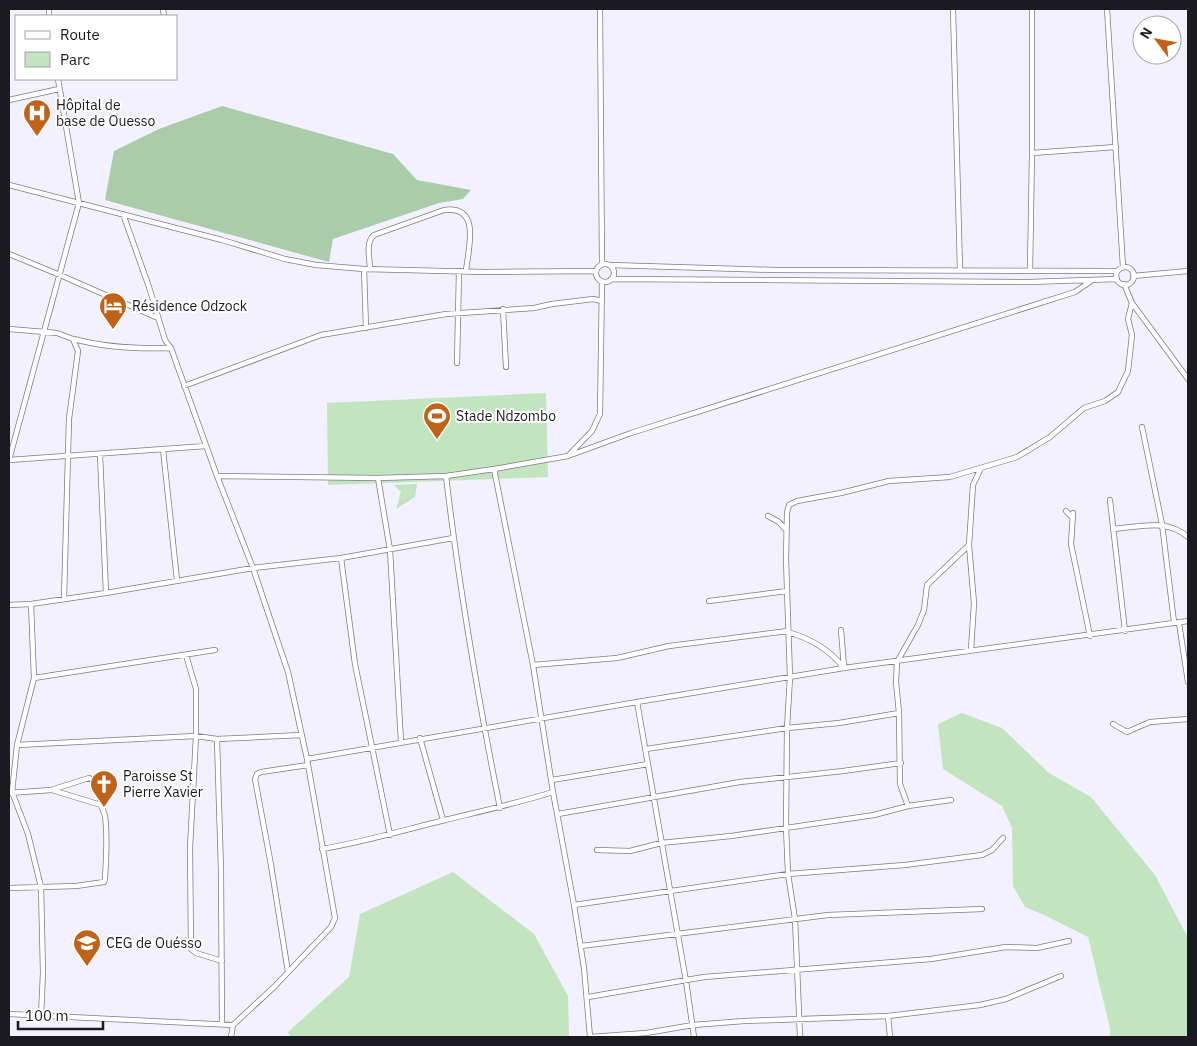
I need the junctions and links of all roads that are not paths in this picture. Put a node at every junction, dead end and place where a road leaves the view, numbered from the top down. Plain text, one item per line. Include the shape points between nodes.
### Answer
1 (600, 9) edge
2 (953, 9) edge
3 (1032, 9) edge
4 (1107, 9) edge
5 (58, 80) edge
6 (59, 88) junction
7 (9, 100) edge
8 (1116, 147) junction
9 (1032, 154) junction
10 (9, 185) edge
11 (79, 203) junction
12 (122, 214) junction
13 (9, 254) edge
14 (602, 264) junction
15 (610, 265) junction
16 (1124, 267) junction
17 (364, 270) junction
18 (370, 270) junction
19 (960, 270) junction
20 (459, 271) junction
21 (466, 271) junction
22 (596, 271) junction
23 (1030, 271) junction
24 (1117, 271) junction
25 (1188, 271) edge
26 (60, 275) junction
27 (1133, 276) junction
28 (611, 279) junction
29 (1117, 280) junction
30 (1091, 281) junction
31 (602, 282) junction
32 (1124, 284) junction
33 (602, 300) junction
34 (1132, 302) junction
35 (503, 310) junction
36 (459, 313) junction
37 (158, 318) junction
38 (366, 328) junction
39 (9, 329) edge
40 (45, 333) junction
41 (73, 339) junction
42 (171, 348) junction
43 (457, 363) dead end
44 (506, 368) dead end
45 (1188, 379) edge
46 (184, 386) junction
47 (1142, 427) dead end
48 (206, 446) junction
49 (163, 449) junction
50 (100, 454) junction
51 (69, 456) junction
52 (568, 456) junction
53 (9, 460) edge
54 (981, 468) junction
55 (494, 469) junction
56 (217, 476) junction
57 (446, 476) junction
58 (378, 478) junction
59 (1110, 500) dead end
60 (1066, 511) dead end
61 (768, 516) dead end
62 (1162, 524) junction
63 (1113, 529) junction
64 (786, 530) junction
65 (1188, 537) edge
66 (454, 538) junction
67 (968, 545) junction
68 (390, 550) junction
69 (341, 558) junction
70 (253, 568) junction
71 (177, 580) junction
72 (787, 591) junction
73 (106, 593) junction
74 (64, 599) junction
75 (709, 601) dead end
76 (31, 604) junction
77 (9, 605) edge
78 (1188, 621) edge
79 (1176, 623) junction
80 (841, 630) dead end
81 (1125, 631) junction
82 (788, 632) junction
83 (1090, 636) junction
84 (215, 650) dead end
85 (971, 650) junction
86 (186, 655) junction
87 (897, 662) junction
88 (533, 665) junction
89 (844, 668) junction
90 (790, 677) junction
91 (34, 678) junction
92 (1188, 682) edge
93 (637, 702) junction
94 (899, 713) junction
95 (541, 719) junction
96 (1188, 719) edge
97 (1113, 724) dead end
98 (484, 728) junction
99 (787, 728) junction
100 (301, 735) junction
101 (196, 736) junction
102 (217, 738) junction
103 (420, 738) junction
104 (401, 742) junction
105 (17, 745) junction
106 (371, 747) junction
107 (646, 749) junction
108 (307, 758) junction
109 (901, 763) junction
110 (648, 764) junction
111 (308, 765) junction
112 (786, 777) junction
113 (552, 780) junction
114 (51, 790) junction
115 (10, 792) edge
116 (553, 792) junction
117 (652, 797) junction
118 (951, 800) dead end
119 (101, 805) junction
120 (908, 806) junction
121 (500, 808) junction
122 (558, 814) junction
123 (443, 820) junction
124 (786, 827) junction
125 (390, 835) junction
126 (1003, 838) dead end
127 (661, 843) junction
128 (322, 849) junction
129 (597, 850) dead end
130 (788, 874) junction
131 (41, 886) junction
132 (9, 888) edge
133 (670, 891) junction
134 (574, 904) junction
135 (982, 909) dead end
136 (795, 919) junction
137 (678, 934) junction
138 (1069, 941) dead end
139 (581, 946) junction
140 (222, 961) junction
141 (797, 968) junction
142 (288, 972) junction
143 (1061, 976) dead end
144 (686, 981) junction
145 (588, 997) junction
146 (9, 1014) edge
147 (42, 1016) junction
148 (888, 1016) junction
149 (799, 1018) junction
150 (222, 1024) junction
151 (233, 1025) junction
152 (693, 1025) junction
153 (231, 1037) edge
154 (590, 1037) edge
155 (694, 1037) edge
156 (800, 1037) edge
157 (890, 1037) edge

1 - 14 street
2 - 19 street
3 - 9 street
4 - 8 street
5 - 6 street
6 - 7 street
6 - 11 street
8 - 9 street
8 - 16 street
9 - 23 street
10 - 11 street
11 - 12 street
11 - 26 street
12 - 17 street via 296,261
12 - 37 street
13 - 26 street
14 - 15 street
14 - 22 street
15 - 19 street via 774,270
15 - 28 street via 614,272
16 - 24 street
16 - 27 street via 1130,269
17 - 18 street
17 - 38 street
18 - 20 street
18 - 21 street via 369,243 374,235 444,210 458,209 470,224
19 - 23 street
20 - 21 street
20 - 36 street
21 - 22 street
22 - 31 street
23 - 24 street
24 - 29 street
25 - 27 street
26 - 37 street
26 - 40 street
27 - 32 street
28 - 30 street
28 - 31 street
29 - 30 street
29 - 32 street
30 - 52 street via 1075,292 630,433
31 - 33 street
32 - 34 street
33 - 35 street
33 - 52 street via 600,414 592,431
34 - 45 street
34 - 54 street via 1128,319 1132,335 1128,371 1118,392 1105,401 1084,408 1027,453
35 - 36 street
35 - 44 street
36 - 38 street
36 - 43 street
37 - 42 street
38 - 46 street via 312,338
39 - 40 street
40 - 41 street via 57,333
40 - 53 street
41 - 42 street via 131,349
41 - 51 street via 78,351 69,419
42 - 46 street
46 - 48 street
47 - 62 street
48 - 49 street
48 - 56 street
49 - 50 street
49 - 71 street
50 - 51 street
50 - 73 street
51 - 53 street
51 - 74 street
52 - 55 street
54 - 64 street via 947,478 889,481 792,502
54 - 67 street via 973,485
55 - 57 street
55 - 88 street
56 - 58 street
56 - 70 street
57 - 58 street
57 - 66 street
58 - 68 street
59 - 63 street
60 - 83 street via 1073,515 1071,544
61 - 64 street via 780,522
62 - 63 street
62 - 65 street via 1180,530
62 - 79 street
63 - 81 street
64 - 72 street
66 - 68 street
66 - 98 street
67 - 85 street via 974,603
67 - 87 street via 927,585 924,610
68 - 69 street
68 - 104 street
69 - 70 street
69 - 106 street via 355,664
70 - 71 street
70 - 100 street via 288,672
71 - 73 street
72 - 75 street
72 - 82 street
73 - 74 street
74 - 76 street
76 - 77 street
76 - 91 street
78 - 79 street
79 - 81 street
79 - 92 street
80 - 89 street
81 - 83 street
82 - 88 street via 669,646 617,658
82 - 89 street via 808,638
82 - 90 street
83 - 85 street
84 - 86 street
85 - 87 street
86 - 91 street
86 - 101 street via 196,689
87 - 89 street
87 - 94 street
88 - 95 street
89 - 90 street
90 - 93 street
90 - 99 street
91 - 105 street
93 - 95 street
93 - 107 street
94 - 99 street
94 - 109 street
95 - 98 street
95 - 113 street
96 - 97 street via 1150,722 1127,732
98 - 103 street
98 - 121 street
99 - 107 street
99 - 112 street
100 - 102 street
100 - 108 street
101 - 102 street
101 - 105 street
101 - 140 street via 190,848 191,948 196,953
102 - 140 street
103 - 104 street
103 - 123 street
104 - 106 street
105 - 115 street
106 - 108 street
106 - 125 street
107 - 110 street
108 - 111 street
109 - 112 street
109 - 120 street via 900,784
110 - 113 street
110 - 117 street
111 - 128 street
111 - 142 street via 261,772 255,780
112 - 117 street
112 - 124 street
113 - 116 street
114 - 115 street
114 - 119 street
114 - 119 street via 89,778 97,783
115 - 131 street via 28,834
116 - 121 street
116 - 122 street
117 - 122 street
117 - 127 street
118 - 120 street
119 - 131 street via 106,835 104,882
120 - 124 street via 874,815
121 - 123 street
122 - 134 street
123 - 125 street
124 - 127 street
124 - 130 street
125 - 128 street
126 - 130 street via 982,855
127 - 129 street via 630,851
127 - 133 street
128 - 142 street via 334,923
130 - 133 street
130 - 136 street
131 - 132 street
131 - 147 street
133 - 134 street
133 - 137 street
134 - 139 street
135 - 136 street
136 - 137 street
136 - 141 street
137 - 139 street
137 - 144 street
138 - 141 street via 1037,948 1006,947 931,959
139 - 145 street
140 - 150 street
141 - 144 street
141 - 149 street
142 - 151 street
143 - 148 street via 1006,999
144 - 145 street
144 - 152 street
145 - 154 street
146 - 147 street
147 - 150 street
148 - 149 street
148 - 157 street
149 - 152 street
149 - 156 street
150 - 151 street
151 - 153 street
152 - 154 street via 646,1033
152 - 155 street

